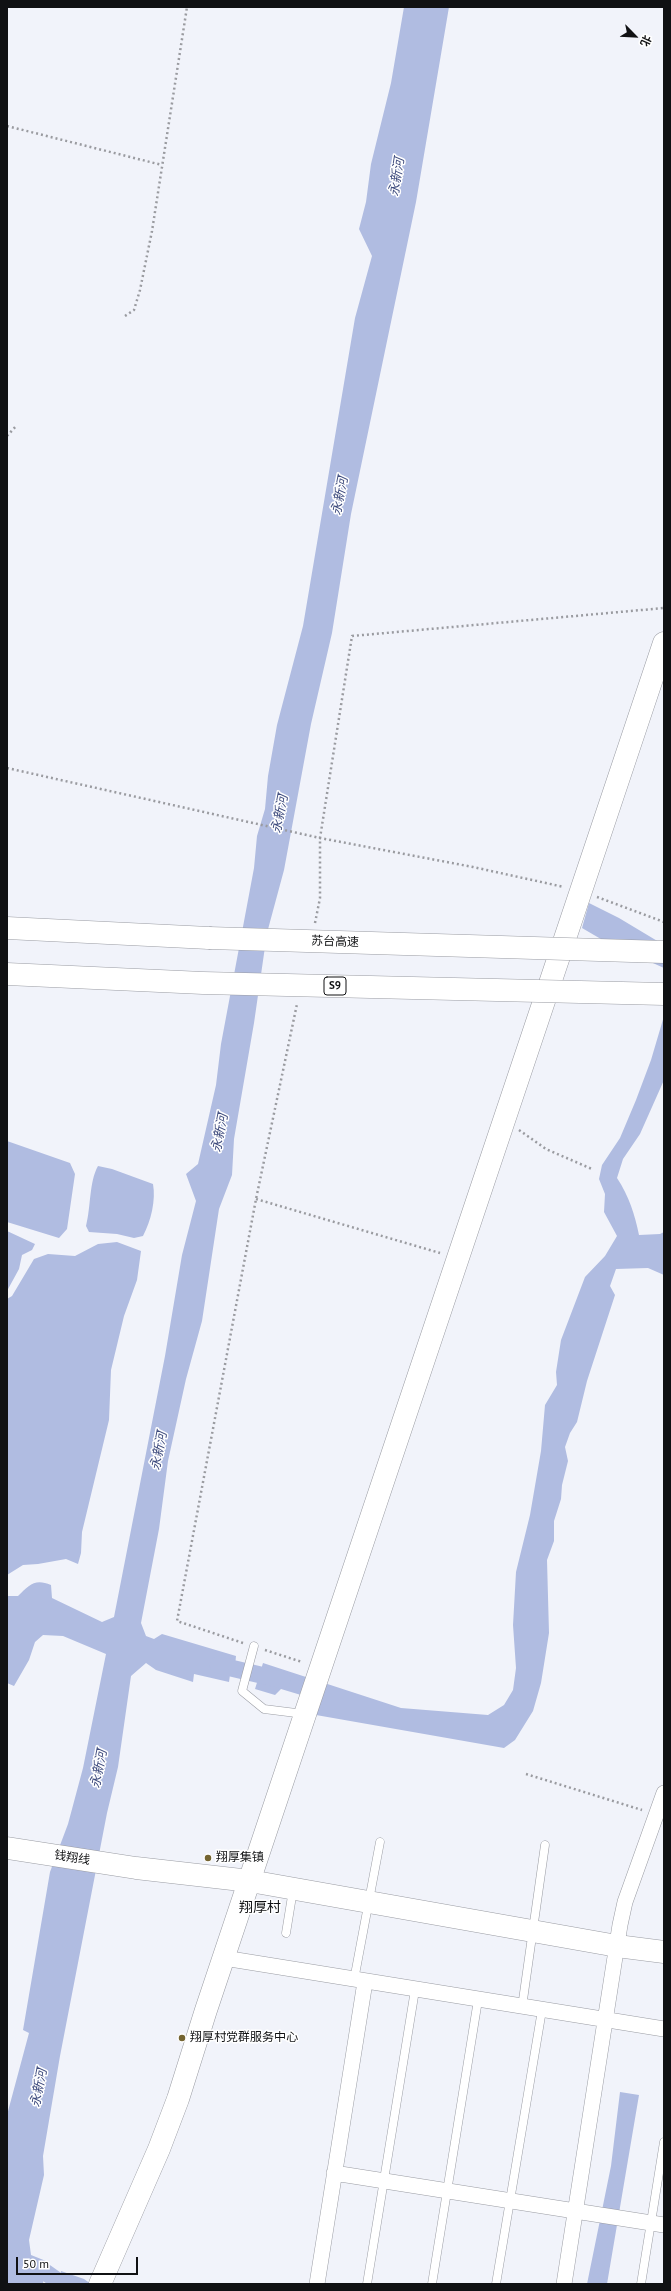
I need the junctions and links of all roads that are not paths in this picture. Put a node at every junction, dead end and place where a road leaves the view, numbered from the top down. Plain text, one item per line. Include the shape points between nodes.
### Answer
1 (664, 644) edge
2 (7, 928) edge
3 (664, 952) edge
4 (7, 974) edge
5 (664, 994) edge
6 (254, 1646) road end
7 (307, 1714) junction
8 (664, 1793) edge
9 (380, 1842) dead end
10 (545, 1845) dead end
11 (7, 1848) edge
12 (250, 1881) junction
13 (293, 1889) junction
14 (369, 1902) junction
15 (533, 1931) junction
16 (286, 1933) dead end
17 (617, 1946) junction
18 (664, 1952) edge
19 (224, 1958) junction
20 (360, 1981) junction
21 (415, 1990) junction
22 (478, 2000) junction
23 (522, 2007) junction
24 (542, 2010) junction
25 (606, 2020) junction
26 (664, 2029) edge
27 (664, 2142) edge
28 (334, 2173) junction
29 (384, 2181) junction
30 (446, 2191) junction
31 (510, 2201) junction
32 (576, 2211) junction
33 (657, 2224) edge
34 (100, 2284) edge
35 (317, 2284) edge
36 (368, 2284) edge
37 (432, 2284) edge
38 (496, 2284) edge
39 (564, 2284) edge
40 (641, 2284) edge

1 - 7 main road
2 - 3 main road, 苏台高速, bridge via 217,938
4 - 5 main road, S9, bridge via 204,983
6 - 7 lane via 242,1691 264,1709
7 - 12 main road
8 - 17 street via 625,1902
9 - 14 lane
10 - 15 lane
11 - 12 main road, 钱翔线 via 136,1868
12 - 13 main road, 钱翔线
12 - 19 main road
13 - 14 main road, 钱翔线
13 - 16 lane
14 - 15 main road, 钱翔线
14 - 20 lane
15 - 17 main road, 钱翔线
15 - 23 lane
17 - 18 main road, 钱翔线
17 - 25 street
19 - 20 street
19 - 34 main road via 165,2135
20 - 21 street
20 - 28 street
21 - 22 street
21 - 29 lane
22 - 23 street
22 - 30 lane
23 - 24 street
24 - 25 street
24 - 31 lane
25 - 26 street
25 - 32 street
27 - 33 lane
28 - 29 street
28 - 35 street
29 - 30 street
29 - 36 lane
30 - 31 street
30 - 37 lane
31 - 32 street
31 - 38 lane
32 - 33 street
32 - 39 street
33 - 40 lane

